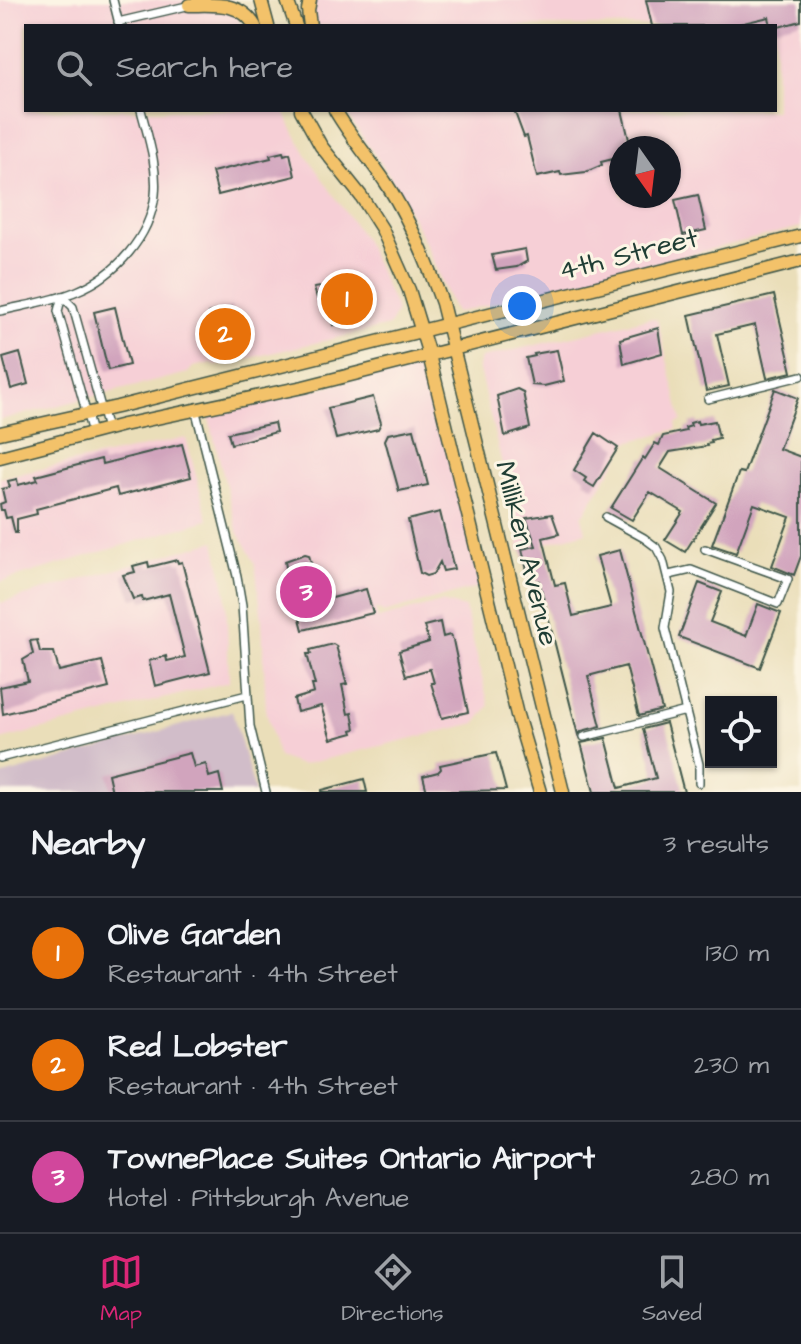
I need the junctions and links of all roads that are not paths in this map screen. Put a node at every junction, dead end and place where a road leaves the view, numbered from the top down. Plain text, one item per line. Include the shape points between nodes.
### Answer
1 (209, 0) edge
2 (261, 0) edge
3 (287, 0) edge
4 (310, 0) edge
5 (115, 1) edge
6 (189, 5) junction
7 (119, 24) edge
8 (254, 24) edge
9 (267, 24) edge
10 (295, 24) edge
11 (310, 24) edge
12 (141, 112) edge
13 (302, 112) edge
14 (336, 112) edge
15 (801, 236) edge
16 (801, 261) edge
17 (62, 296) junction
18 (0, 311) edge
19 (447, 326) junction
20 (423, 331) junction
21 (453, 349) junction
22 (429, 355) junction
23 (801, 376) edge
24 (708, 399) dead end
25 (101, 411) junction
26 (196, 412) junction
27 (86, 414) junction
28 (107, 429) junction
29 (0, 433) edge
30 (92, 433) junction
31 (0, 457) edge
32 (606, 517) dead end
33 (705, 549) dead end
34 (669, 575) junction
35 (247, 695) junction
36 (686, 711) junction
37 (584, 737) dead end
38 (0, 758) edge
39 (699, 783) dead end
40 (266, 792) edge
41 (540, 792) edge
42 (563, 792) edge

1 - 6 street
2 - 9 main road
3 - 10 main road
4 - 11 main road
5 - 7 street
6 - 7 street
6 - 8 main road via 230,5
12 - 17 street via 155,178 143,230 114,268
13 - 20 main road, Milliken Avenue via 382,229
14 - 19 main road, Milliken Avenue via 407,220
15 - 19 main road, 4th Street
16 - 21 main road, 4th Street
17 - 18 street
17 - 25 street via 73,307
17 - 27 street via 58,311
19 - 20 main road, 4th Street
19 - 21 main road, Milliken Avenue
20 - 22 main road, Milliken Avenue
20 - 25 main road, 4th Street
21 - 22 main road, 4th Street
21 - 42 main road, Milliken Avenue
22 - 26 main road, 4th Street
22 - 41 main road, Milliken Avenue
23 - 24 street
25 - 27 main road, 4th Street
25 - 28 street
26 - 28 main road, 4th Street
26 - 35 street via 237,576
27 - 29 main road, 4th Street
27 - 30 street
28 - 30 main road, 4th Street
30 - 31 main road, 4th Street
32 - 34 street via 656,547
33 - 34 street via 788,579 778,604 691,570
34 - 36 street via 665,628
35 - 38 street
35 - 40 street
36 - 37 street
36 - 39 street

